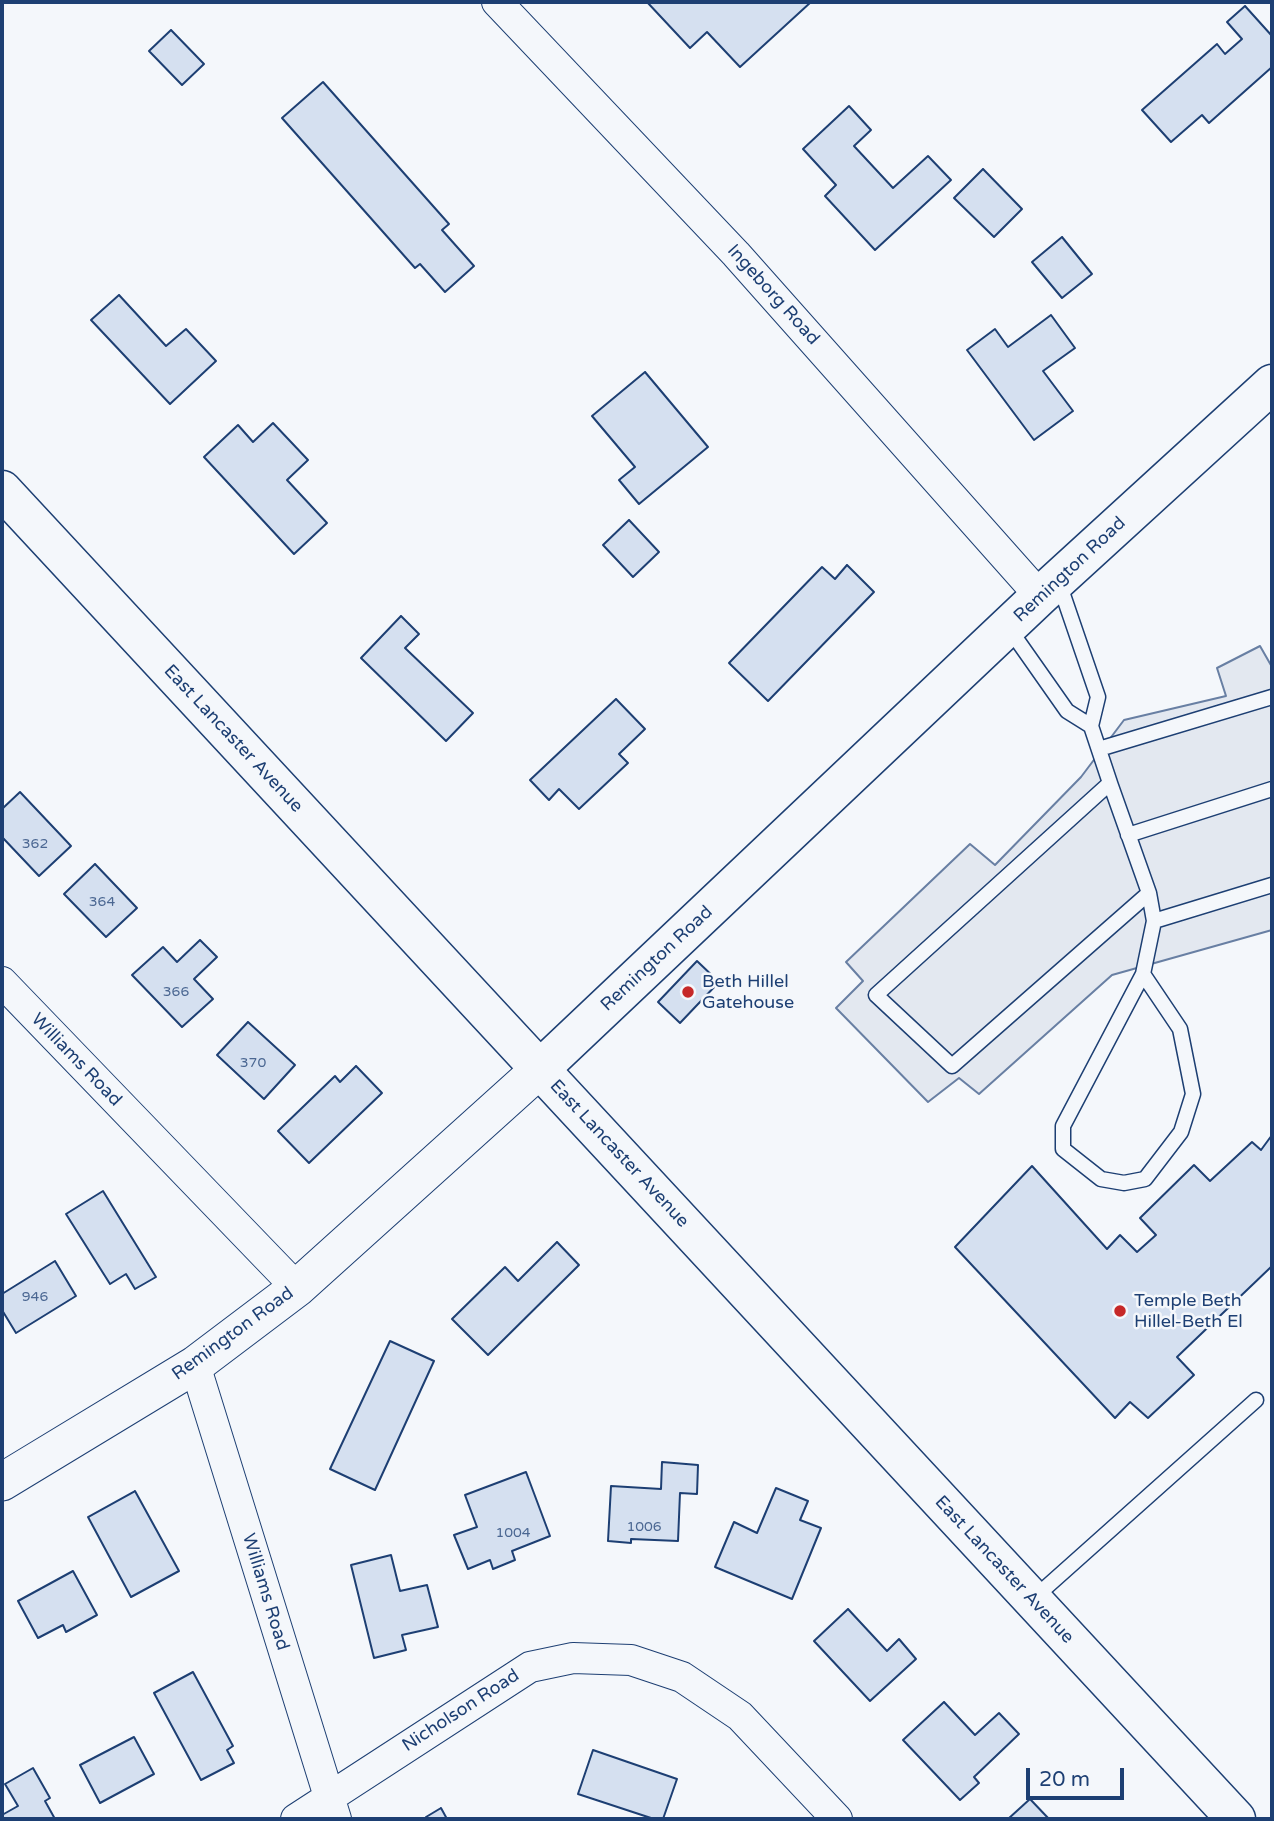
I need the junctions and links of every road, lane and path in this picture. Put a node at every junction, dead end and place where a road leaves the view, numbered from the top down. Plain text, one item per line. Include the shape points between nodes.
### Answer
1 (497, 2) edge
2 (1272, 384) edge
3 (2, 490) edge
4 (1049, 588) junction
5 (1008, 627) junction
6 (1272, 697) edge
7 (1091, 726) junction
8 (1099, 749) junction
9 (1110, 783) junction
10 (1272, 789) edge
11 (1128, 835) junction
12 (1272, 886) edge
13 (1149, 893) junction
14 (1154, 921) junction
15 (1143, 974) junction
16 (2, 982) edge
17 (540, 1069) junction
18 (297, 1288) junction
19 (195, 1365) junction
20 (1256, 1400) dead end
21 (2, 1482) edge
22 (1032, 1600) junction
23 (332, 1809) edge
24 (296, 1819) edge
25 (837, 1819) edge
26 (1236, 1819) edge

1 - 4 street, Ingeborg Road
2 - 4 main road, Remington Road
3 - 17 main road, East Lancaster Avenue
4 - 5 main road, Remington Road
4 - 7 lane via 1098,697
5 - 7 lane via 1067,711
5 - 17 main road, Remington Road
6 - 8 lane
7 - 8 lane
8 - 9 lane
9 - 11 lane
9 - 13 lane via 876,995 952,1066
10 - 11 lane
11 - 13 lane
12 - 14 lane
13 - 14 lane
14 - 15 lane
15 - 15 lane via 1063,1126 1063,1149 1101,1179 1124,1183 1144,1179 1152,1170 1181,1132 1193,1094 1180,1029
16 - 18 street, Williams Road
17 - 18 street, Remington Road
17 - 22 main road, East Lancaster Avenue
18 - 19 street, Remington Road
19 - 21 street, Remington Road
19 - 23 street, Williams Road
20 - 22 lane
22 - 26 main road, East Lancaster Avenue
23 - 24 street, Nicholson Road
23 - 25 street, Nicholson Road via 530,1667 573,1658 631,1660 682,1677 740,1716

